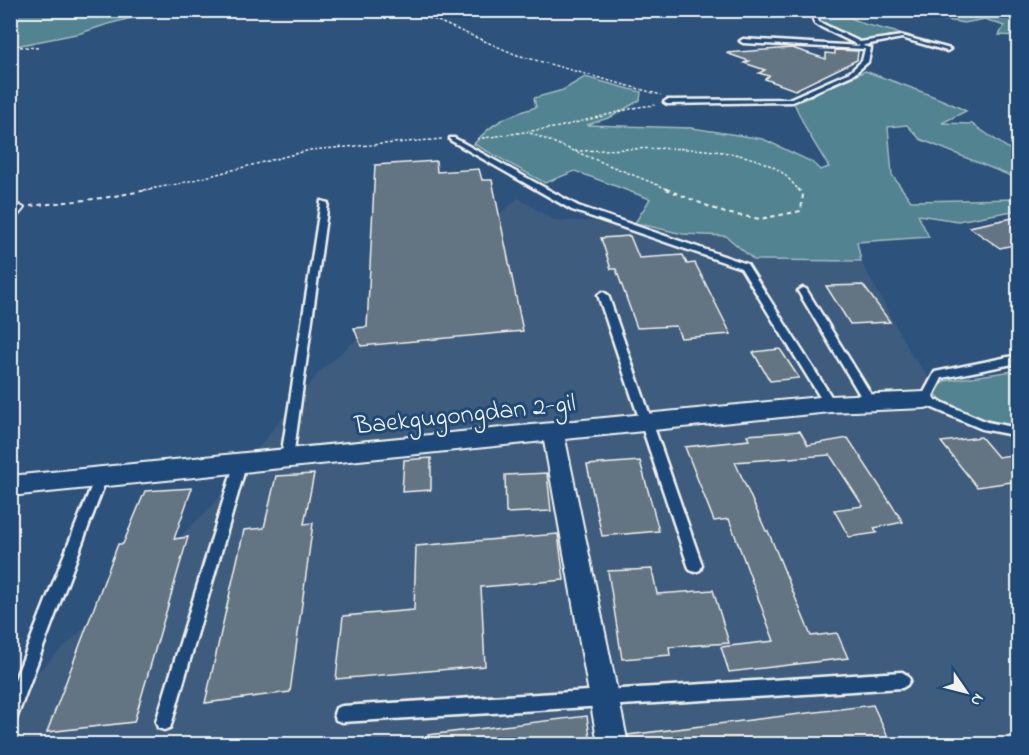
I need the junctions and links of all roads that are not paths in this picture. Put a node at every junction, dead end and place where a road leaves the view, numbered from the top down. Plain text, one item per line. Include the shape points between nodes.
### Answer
1 (812, 10) edge
2 (743, 41) dead end
3 (859, 44) junction
4 (867, 48) junction
5 (947, 49) dead end
6 (667, 102) road end
7 (452, 139) road end
8 (324, 203) dead end
9 (803, 291) dead end
10 (603, 295) dead end
11 (1018, 359) edge
12 (926, 400) junction
13 (870, 402) junction
14 (830, 404) junction
15 (648, 422) junction
16 (553, 431) junction
17 (1018, 432) edge
18 (287, 458) junction
19 (241, 462) junction
20 (101, 477) junction
21 (10, 486) edge
22 (695, 565) dead end
23 (902, 680) dead end
24 (604, 700) junction
25 (10, 714) edge
26 (342, 714) dead end
27 (164, 722) dead end
28 (612, 744) edge

1 - 3 lane via 817,22
2 - 4 lane
3 - 4 lane
3 - 5 lane via 902,37
4 - 6 lane via 865,62 852,73 790,101
7 - 14 lane via 575,208 744,266
8 - 18 lane
9 - 13 lane
10 - 15 lane
11 - 12 lane via 939,375
12 - 13 street, Baekgugongdan 2-gil
12 - 17 lane via 986,426
13 - 14 street, Baekgugongdan 2-gil
14 - 15 street, Baekgugongdan 2-gil
15 - 16 street, Baekgugongdan 2-gil
15 - 22 lane
16 - 18 street, Baekgugongdan 2-gil
16 - 24 street
18 - 19 street, Baekgugongdan 2-gil
19 - 20 street, Baekgugongdan 2-gil
19 - 27 lane
20 - 21 street, Baekgugongdan 2-gil
20 - 25 lane
23 - 24 lane
24 - 26 lane
24 - 28 street

